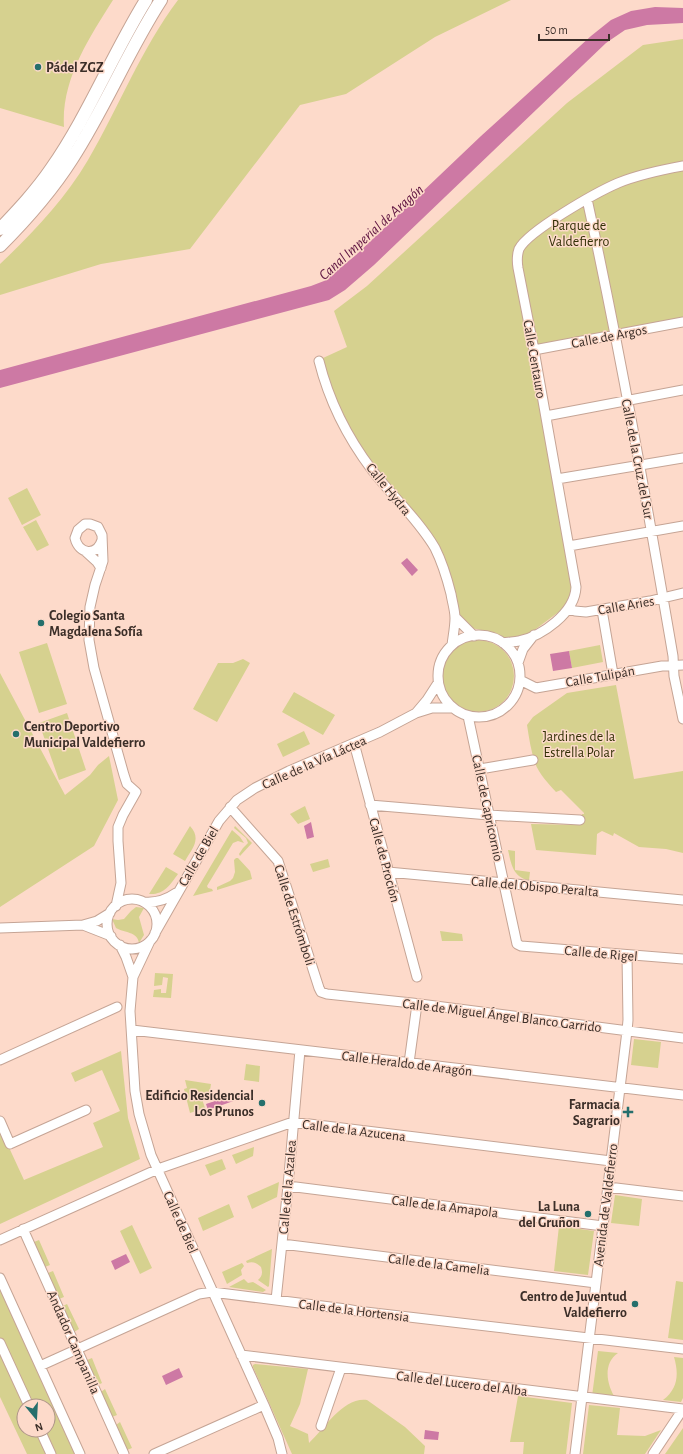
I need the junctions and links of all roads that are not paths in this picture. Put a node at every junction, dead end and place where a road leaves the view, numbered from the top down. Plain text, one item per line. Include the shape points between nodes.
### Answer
1 (146, 0) edge
2 (161, 0) edge
3 (683, 166) edge
4 (587, 199) junction
5 (0, 229) edge
6 (0, 246) edge
7 (683, 322) edge
8 (614, 334) junction
9 (534, 350) junction
10 (319, 361) dead end
11 (683, 390) edge
12 (627, 401) junction
13 (546, 416) junction
14 (683, 458) edge
15 (639, 465) junction
16 (557, 479) junction
17 (683, 526) edge
18 (652, 532) junction
19 (102, 540) junction
20 (569, 546) junction
21 (85, 551) junction
22 (101, 568) junction
23 (683, 593) edge
24 (663, 598) junction
25 (568, 609) junction
26 (602, 610) junction
27 (455, 617) junction
28 (534, 635) junction
29 (474, 636) junction
30 (503, 643) junction
31 (452, 645) junction
32 (518, 663) junction
33 (678, 665) edge
34 (613, 674) junction
35 (520, 680) junction
36 (438, 683) junction
37 (452, 708) junction
38 (416, 713) junction
39 (468, 716) junction
40 (683, 719) edge
41 (354, 743) junction
42 (533, 760) dead end
43 (480, 769) junction
44 (370, 805) junction
45 (230, 807) junction
46 (489, 816) junction
47 (580, 820) dead end
48 (219, 821) joint
49 (388, 872) junction
50 (120, 883) junction
51 (504, 884) junction
52 (178, 891) junction
53 (134, 899) junction
54 (683, 900) edge
55 (144, 902) junction
56 (113, 909) junction
57 (84, 925) junction
58 (0, 928) edge
59 (155, 933) junction
60 (111, 936) junction
61 (150, 941) junction
62 (120, 945) junction
63 (519, 945) joint
64 (627, 955) junction
65 (683, 959) edge
66 (417, 976) dead end
67 (133, 977) junction
68 (321, 992) joint
69 (417, 1004) junction
70 (117, 1007) dead end
71 (132, 1030) junction
72 (627, 1031) junction
73 (683, 1038) edge
74 (300, 1050) junction
75 (0, 1060) edge
76 (409, 1063) junction
77 (620, 1088) junction
78 (683, 1095) edge
79 (86, 1110) dead end
80 (0, 1121) edge
81 (293, 1122) junction
82 (611, 1161) junction
83 (158, 1169) junction
84 (288, 1186) junction
85 (608, 1187) junction
86 (683, 1196) edge
87 (603, 1226) junction
88 (23, 1230) junction
89 (0, 1240) edge
90 (282, 1244) junction
91 (0, 1278) edge
92 (596, 1283) junction
93 (212, 1292) junction
94 (276, 1300) junction
95 (589, 1338) junction
96 (0, 1343) edge
97 (77, 1349) junction
98 (683, 1349) edge
99 (241, 1355) junction
100 (40, 1366) junction
101 (341, 1368) junction
102 (582, 1397) junction
103 (25, 1398) edge
104 (264, 1405) junction
105 (683, 1409) edge
106 (321, 1426) dead end
107 (44, 1438) edge
108 (51, 1454) edge
109 (80, 1454) edge
110 (124, 1454) edge
111 (154, 1454) edge
112 (282, 1454) edge
113 (575, 1454) edge
114 (653, 1454) edge

1 - 5 main road via 80,123 56,162 37,188
2 - 6 main road via 143,28 70,163 46,196
3 - 4 street, Calle Centauro via 628,180
4 - 8 street, Calle de la Cruz del Sur
4 - 9 street, Calle Centauro via 550,221 519,249 518,268
7 - 8 street, Calle de Argos
8 - 9 street, Calle de Argos
8 - 12 street, Calle de la Cruz del Sur
9 - 13 street, Calle Centauro
10 - 27 street, Calle Hydra via 330,398 341,423 372,470 435,549 442,564
11 - 12 street
12 - 13 street
12 - 15 street, Calle de la Cruz del Sur
13 - 16 street, Calle Centauro
14 - 15 street
15 - 16 street
15 - 18 street, Calle de la Cruz del Sur
16 - 20 street, Calle Centauro
17 - 18 street
18 - 20 street
18 - 24 street, Calle de la Cruz del Sur
19 - 21 street via 98,548
19 - 21 street via 98,527 90,524 81,526 75,538 79,547
19 - 22 street
20 - 25 street, Calle Centauro via 576,593
21 - 22 street
22 - 50 street via 90,606 91,654 124,776 136,792 118,827
23 - 24 street, Calle Aries
24 - 26 street, Calle Aries
24 - 33 street, Calle de la Cruz del Sur
25 - 26 street, Calle Aries via 586,612
25 - 28 street, Calle Centauro via 548,627
26 - 34 street
27 - 29 street
27 - 31 street, Calle Hydra
28 - 30 street, Calle Centauro via 519,641
28 - 32 street, Calle Centauro via 523,650
29 - 30 street via 489,636
29 - 31 street via 466,637
30 - 32 street
31 - 36 street via 440,662
32 - 35 street
33 - 34 street, Calle Tulipán
33 - 40 street, Calle de la Cruz del Sur via 674,676
34 - 35 street, Calle Tulipán via 536,688
35 - 39 street via 511,702 499,712 484,717
36 - 37 street via 443,697
36 - 38 street, Calle de la Vía Láctea
37 - 38 street, Calle de la Vía Láctea via 432,708
37 - 39 street
38 - 41 street, Calle de la Vía Láctea
39 - 43 street, Calle de Capricornio
41 - 44 street, Calle de Proción
41 - 45 street, Calle de la Vía Láctea via 255,788
42 - 43 street
43 - 46 street, Calle de Capricornio
44 - 46 street
44 - 49 street, Calle de Proción
45 - 48 street, Calle de la Vía Láctea
45 - 68 street, Calle de Estrómboli via 278,861
46 - 47 street
46 - 51 street, Calle de Capricornio
48 - 52 street, Calle de Biel
49 - 51 street, Calle del Obispo Peralta
49 - 66 street, Calle de Proción
50 - 53 street
50 - 56 street
51 - 54 street, Calle del Obispo Peralta
51 - 63 street, Calle de Capricornio
52 - 55 street, Calle de Biel via 165,899
52 - 59 street, Calle de Biel
53 - 55 street
53 - 56 street via 121,902
55 - 59 street via 156,915
56 - 57 street via 97,921
56 - 60 street via 108,926
57 - 58 street
57 - 60 street
59 - 61 street
60 - 62 street
61 - 62 street via 132,948
61 - 67 street, Calle de Biel
62 - 67 street, Calle de Biel
63 - 64 street, Calle de Rigel
64 - 65 street, Calle de Rigel
64 - 72 street, Avenida de Valdefierro
67 - 71 street, Calle de Biel via 130,1011
68 - 69 street, Calle de Miguel Ángel Blanco Garrido
69 - 72 street, Calle de Miguel Ángel Blanco Garrido
69 - 76 street
70 - 75 street
71 - 74 street, Calle Heraldo de Aragón
71 - 83 street, Calle de Biel via 135,1091 139,1114
72 - 73 street, Calle de Miguel Ángel Blanco Garrido
72 - 77 street, Avenida de Valdefierro
74 - 76 street, Calle Heraldo de Aragón
74 - 81 street, Calle de la Azalea
76 - 77 street, Calle Heraldo de Aragón
77 - 78 street, Calle Heraldo de Aragón
77 - 82 street, Avenida de Valdefierro
79 - 80 street via 10,1144
81 - 82 street, Calle de la Azucena
81 - 83 street, Calle de la Azucena
81 - 84 street, Calle de la Azalea
82 - 85 street, Avenida de Valdefierro
83 - 88 street, Calle de la Azucena
83 - 93 street, Calle de Biel
84 - 87 street, Calle de la Amapola
84 - 90 street, Calle de la Azalea
85 - 86 street
85 - 87 street, Avenida de Valdefierro
87 - 92 street, Avenida de Valdefierro
88 - 89 street, Calle de la Azucena
88 - 97 street, Andador Campanilla
90 - 92 street, Calle de la Camelia
90 - 94 street, Calle de la Azalea
91 - 100 street
92 - 95 street, Avenida de Valdefierro
93 - 94 street, Calle de la Hortensia
93 - 97 street, Calle de la Hortensia via 199,1294
93 - 99 street, Calle de Biel
94 - 95 street, Calle de la Hortensia
95 - 98 street, Calle de la Hortensia
95 - 102 street, Avenida de Valdefierro
96 - 103 street
97 - 100 street, Calle de la Hortensia
97 - 110 street, Andador Campanilla
99 - 101 street, Calle del Lucero del Alba
99 - 104 street, Calle de Biel
100 - 109 street
101 - 102 street, Calle del Lucero del Alba
101 - 106 street
102 - 105 street, Calle del Lucero del Alba
102 - 113 street, Avenida de Valdefierro
104 - 111 street
104 - 112 street, Calle de Biel
105 - 114 street
107 - 108 street

